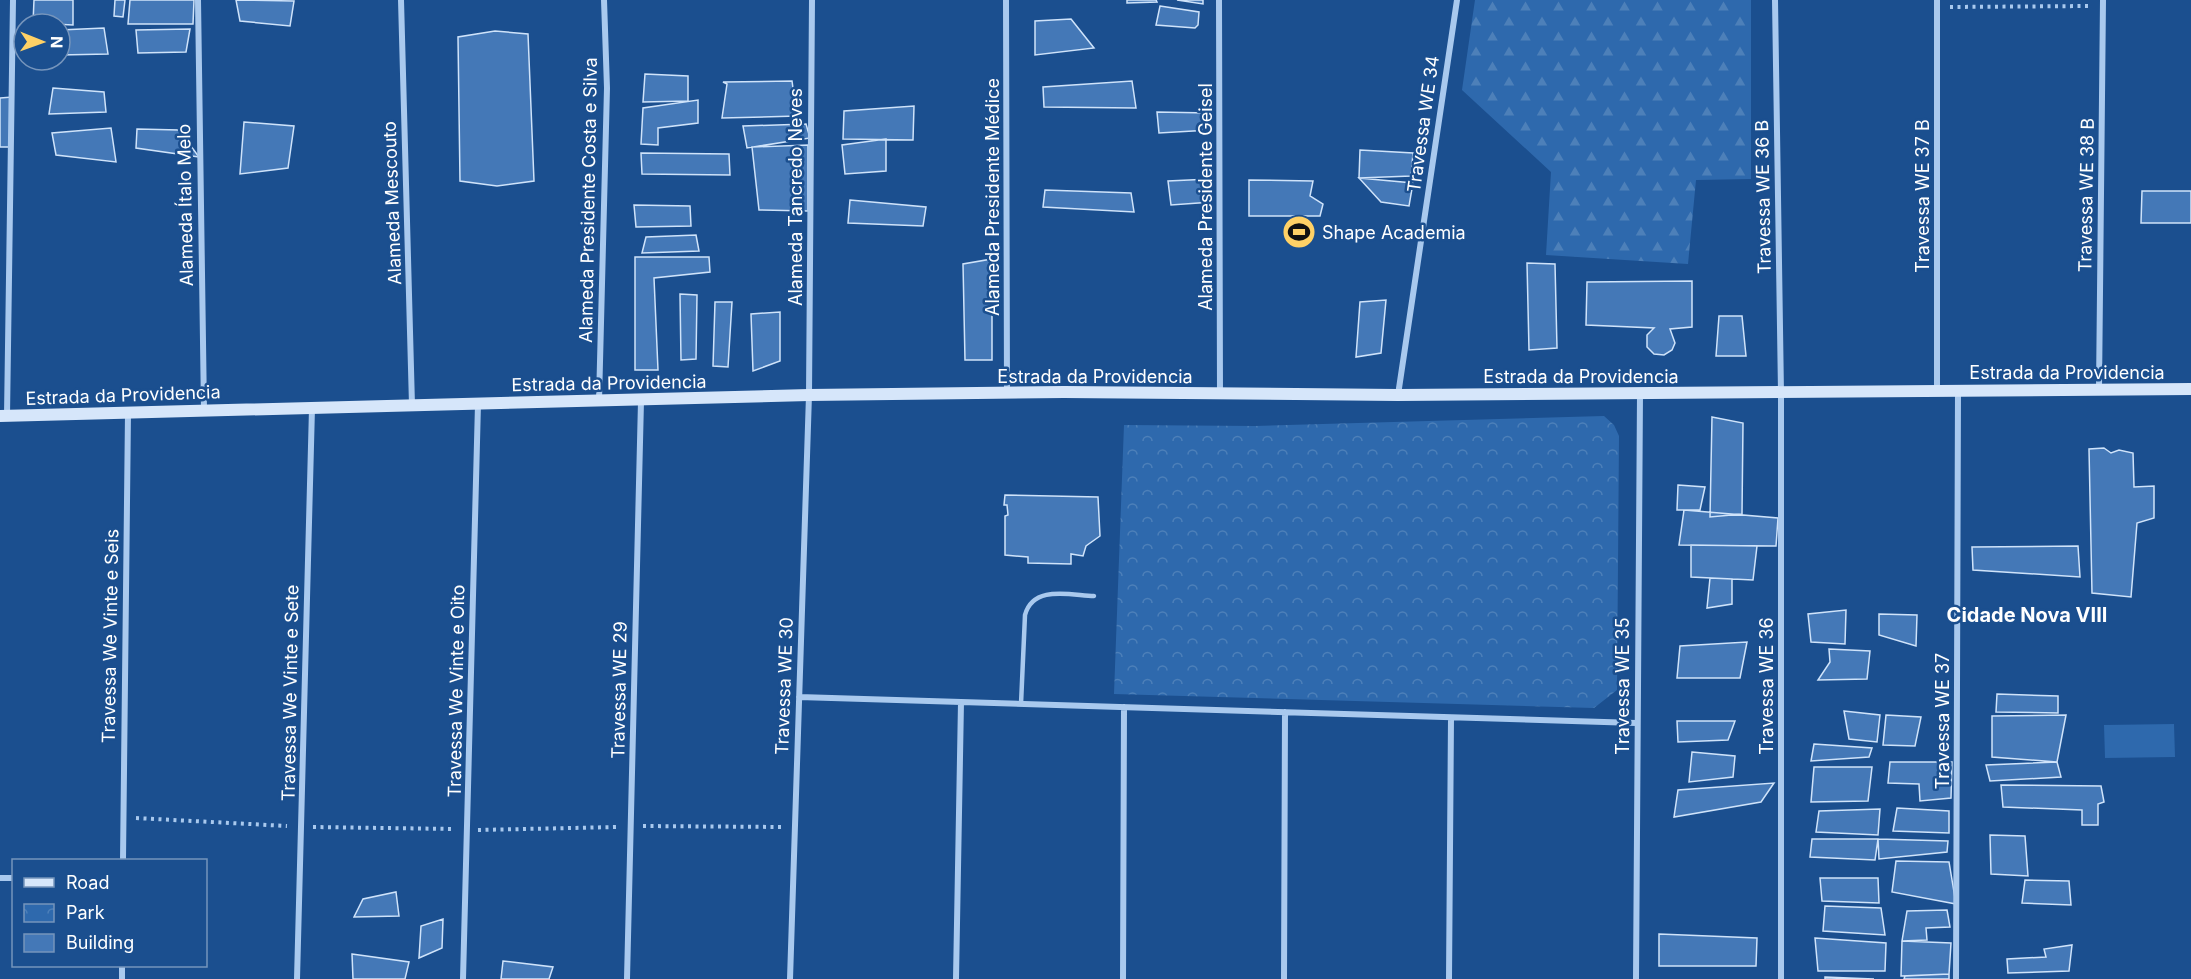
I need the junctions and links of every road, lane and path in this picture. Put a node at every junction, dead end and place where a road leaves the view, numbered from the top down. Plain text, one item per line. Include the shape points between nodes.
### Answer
1 (13, 0) edge
2 (198, 0) edge
3 (401, 0) edge
4 (604, 0) edge
5 (812, 0) edge
6 (1006, 0) edge
7 (1219, 0) edge
8 (1457, 0) edge
9 (1775, 0) edge
10 (1937, 3) edge
11 (2103, 3) edge
12 (2191, 389) edge
13 (2099, 390) junction
14 (1958, 391) junction
15 (1937, 392) junction
16 (1781, 393) junction
17 (1007, 394) junction
18 (1220, 394) junction
19 (1640, 394) junction
20 (808, 395) junction
21 (1398, 395) junction
22 (599, 401) junction
23 (641, 401) junction
24 (478, 404) junction
25 (412, 405) junction
26 (312, 407) junction
27 (204, 410) junction
28 (128, 413) junction
29 (3, 416) edge
30 (1094, 596) dead end
31 (799, 697) junction
32 (961, 702) junction
33 (1021, 704) junction
34 (1124, 707) junction
35 (1285, 712) junction
36 (1451, 718) junction
37 (1636, 723) junction
38 (123, 859) edge
39 (297, 979) edge
40 (463, 979) edge
41 (627, 979) edge
42 (790, 979) edge
43 (957, 979) edge
44 (1123, 979) edge
45 (1284, 979) edge
46 (1449, 979) edge
47 (1636, 979) edge
48 (1781, 979) edge
49 (1956, 979) edge

1 - 29 street
2 - 27 street, Alameda Ítalo Melo
3 - 25 street, Alameda Mescouto
4 - 22 street, Alameda Presidente Costa e Silva via 607,88
5 - 20 street, Alameda Tancredo Neves
6 - 17 street, Alameda Presidente Médice
7 - 18 street, Alameda Presidente Geisel
8 - 21 street, Travessa WE 34
9 - 16 street, Travessa WE 36 B
10 - 11 path
10 - 15 street, Travessa WE 37 B
11 - 13 street, Travessa WE 38 B
12 - 13 main road, Estrada da Providencia
13 - 14 main road, Estrada da Providencia
14 - 15 main road, Estrada da Providencia
14 - 49 street, Travessa WE 37
15 - 16 main road, Estrada da Providencia
16 - 19 main road, Estrada da Providencia
16 - 48 street, Travessa WE 36
17 - 18 main road, Estrada da Providencia
17 - 20 main road, Estrada da Providencia
18 - 21 main road, Estrada da Providencia
19 - 21 main road, Estrada da Providencia
19 - 37 street, Travessa WE 35
20 - 23 main road, Estrada da Providencia
20 - 31 street, Travessa WE 30
22 - 23 main road, Estrada da Providencia
22 - 24 main road, Estrada da Providencia
23 - 41 street, Travessa WE 29
24 - 25 main road, Estrada da Providencia
24 - 40 street, Travessa We Vinte e Oito
25 - 26 main road, Estrada da Providencia
26 - 27 main road, Estrada da Providencia
26 - 39 street, Travessa We Vinte e Sete
27 - 28 main road, Estrada da Providencia
28 - 29 main road, Estrada da Providencia
28 - 38 street, Travessa We Vinte e Seis
30 - 33 lane via 1045,595 1034,597 1028,604
31 - 32 street
31 - 42 street, Travessa WE 30
32 - 33 street
32 - 43 street
33 - 34 street
34 - 35 street
34 - 44 street
35 - 36 street
35 - 45 street
36 - 37 street
36 - 46 street
37 - 47 street, Travessa WE 35

